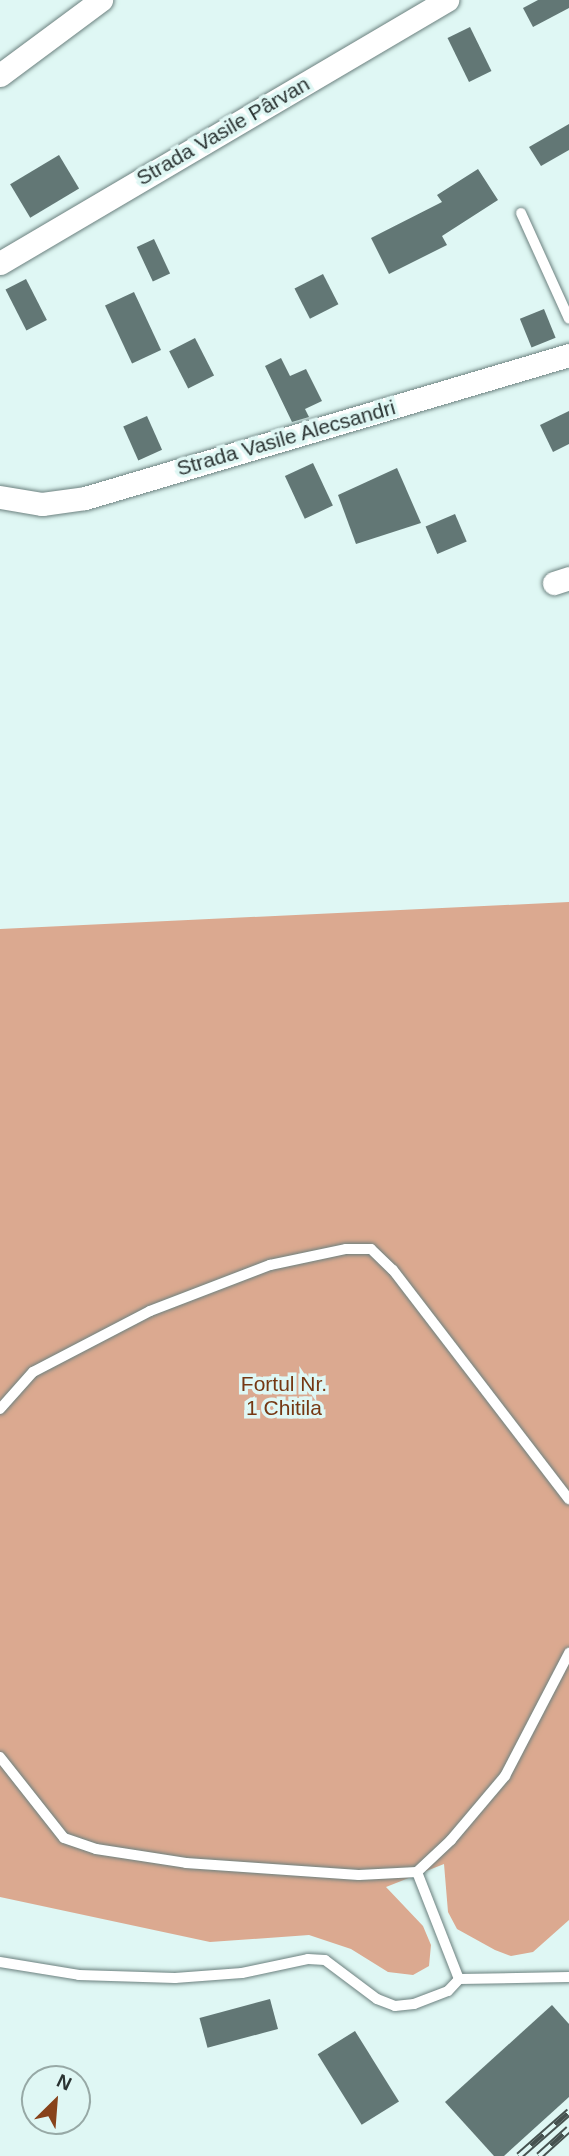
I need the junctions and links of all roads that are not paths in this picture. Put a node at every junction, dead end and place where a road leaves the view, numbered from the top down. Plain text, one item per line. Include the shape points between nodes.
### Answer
1 (101, 0) edge
2 (447, 0) edge
3 (0, 75) edge
4 (521, 213) dead end
5 (0, 262) edge
6 (569, 319) edge
7 (569, 355) edge
8 (0, 497) edge
9 (0, 1409) edge
10 (569, 1499) edge
11 (569, 1653) edge
12 (0, 1756) edge
13 (417, 1872) junction
14 (0, 1962) edge
15 (569, 1977) edge
16 (459, 1979) junction

1 - 3 street
2 - 5 street, Strada Vasile Pârvan
4 - 6 lane
7 - 8 street, Strada Vasile Alecsandri via 85,498 42,504
9 - 10 lane via 33,1372 150,1311 270,1265 370,1248 393,1270
11 - 13 lane via 505,1776
12 - 13 lane via 64,1838 96,1849 186,1863 359,1875
13 - 16 lane
14 - 16 lane via 79,1975 175,1978 325,1960 377,1999 395,2006 414,2004 448,1990
15 - 16 lane

